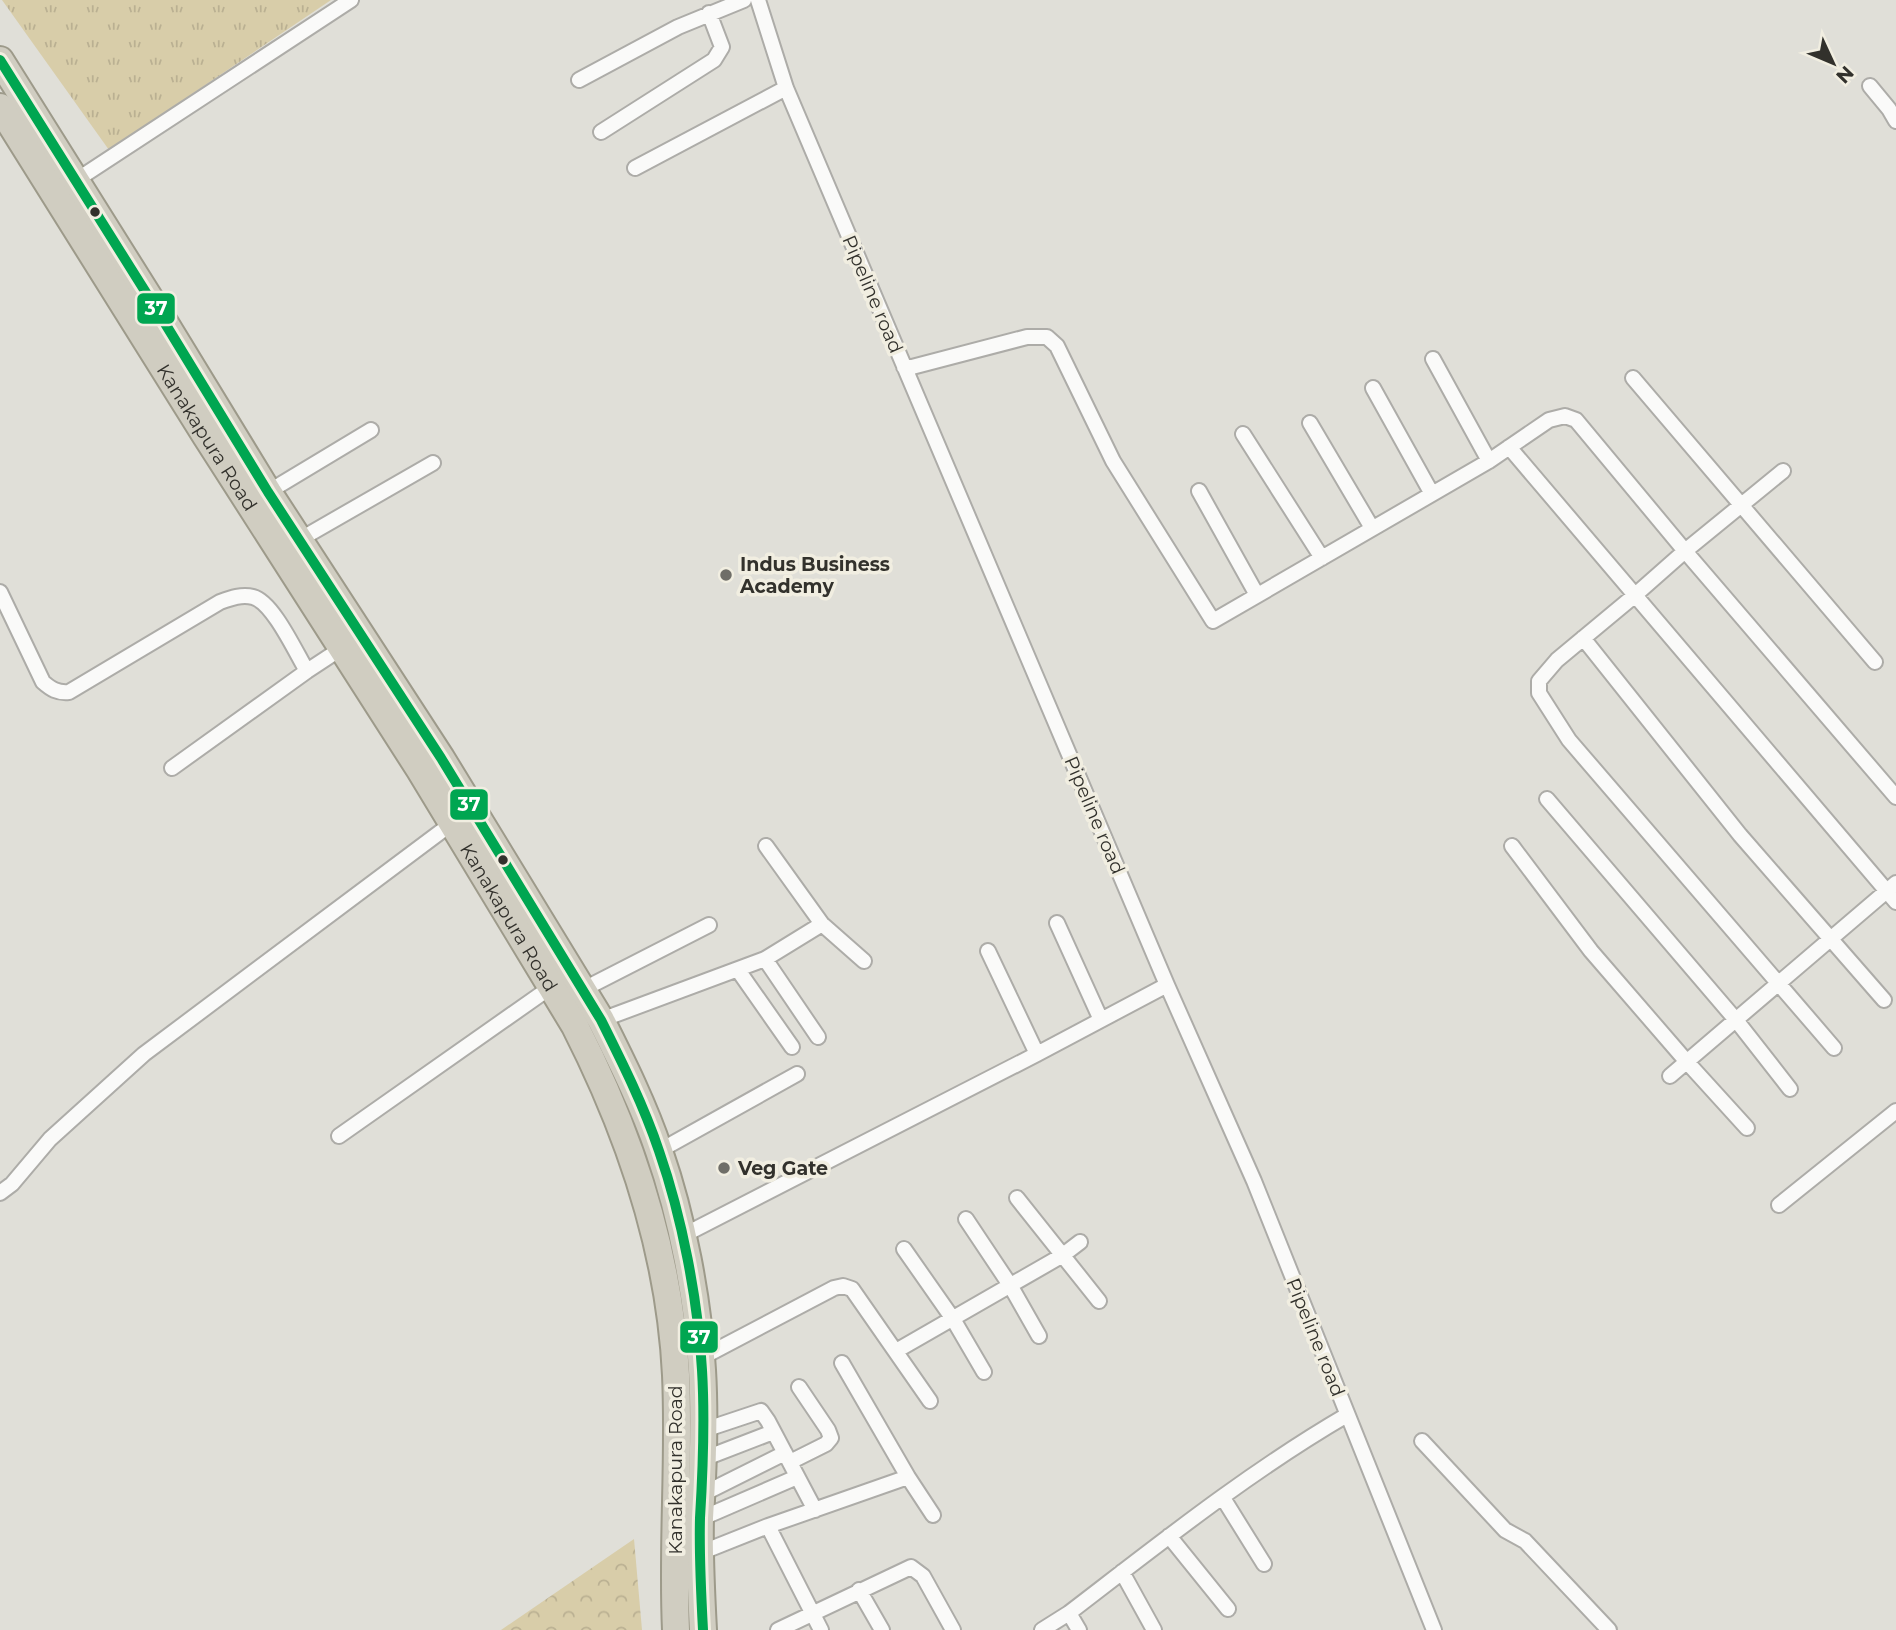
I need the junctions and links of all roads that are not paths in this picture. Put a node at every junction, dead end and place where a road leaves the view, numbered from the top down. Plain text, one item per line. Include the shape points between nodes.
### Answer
1 (351, 0) edge
2 (744, 0) edge
3 (758, 0) edge
4 (709, 13) junction
5 (0, 60) edge
6 (579, 80) dead end
7 (1870, 86) dead end
8 (786, 88) junction
9 (0, 107) edge
10 (1896, 121) edge
11 (601, 132) dead end
12 (635, 168) dead end
13 (75, 181) junction
14 (1433, 359) dead end
15 (904, 367) junction
16 (1633, 378) dead end
17 (1373, 388) dead end
18 (1310, 423) dead end
19 (370, 430) dead end
20 (1243, 434) dead end
21 (1509, 447) junction
22 (1489, 461) junction
23 (433, 463) dead end
24 (1783, 471) dead end
25 (1199, 491) dead end
26 (268, 492) junction
27 (1432, 494) junction
28 (1742, 504) junction
29 (1372, 528) junction
30 (299, 540) junction
31 (1685, 551) junction
32 (1322, 558) junction
33 (0, 592) edge
34 (321, 594) junction
35 (1257, 595) junction
36 (1634, 596) junction
37 (1583, 638) junction
38 (342, 648) junction
39 (1875, 662) dead end
40 (306, 671) junction
41 (172, 768) dead end
42 (1896, 797) edge
43 (1547, 799) dead end
44 (451, 824) junction
45 (766, 846) dead end
46 (1512, 846) dead end
47 (1893, 892) edge
48 (1057, 923) dead end
49 (822, 924) junction
50 (709, 925) dead end
51 (1831, 939) junction
52 (988, 951) dead end
53 (765, 958) junction
54 (864, 961) dead end
55 (738, 970) junction
56 (1779, 984) junction
57 (1167, 985) junction
58 (551, 987) junction
59 (582, 990) junction
60 (1884, 1000) dead end
61 (600, 1020) junction
62 (1101, 1020) junction
63 (1737, 1020) junction
64 (818, 1037) dead end
65 (792, 1047) dead end
66 (1834, 1048) dead end
67 (1037, 1054) junction
68 (1686, 1062) junction
69 (797, 1074) dead end
70 (1670, 1076) dead end
71 (1790, 1089) dead end
72 (1896, 1111) edge
73 (1747, 1128) dead end
74 (339, 1136) dead end
75 (659, 1151) junction
76 (0, 1193) edge
77 (1017, 1198) dead end
78 (1779, 1205) dead end
79 (966, 1219) dead end
80 (682, 1236) junction
81 (1080, 1242) dead end
82 (904, 1249) dead end
83 (1063, 1255) junction
84 (1010, 1285) junction
85 (1099, 1301) dead end
86 (953, 1319) junction
87 (1039, 1336) dead end
88 (896, 1351) junction
89 (701, 1358) junction
90 (842, 1363) dead end
91 (984, 1372) dead end
92 (799, 1387) dead end
93 (930, 1401) dead end
94 (1347, 1415) junction
95 (704, 1430) junction
96 (774, 1432) junction
97 (1422, 1441) dead end
98 (788, 1458) junction
99 (704, 1459) junction
100 (797, 1476) junction
101 (908, 1477) junction
102 (1223, 1497) junction
103 (701, 1506) junction
104 (815, 1510) junction
105 (933, 1515) dead end
106 (768, 1526) junction
107 (1169, 1536) junction
108 (700, 1553) junction
109 (1264, 1564) dead end
110 (1122, 1572) junction
111 (859, 1590) junction
112 (1228, 1609) dead end
113 (1069, 1613) junction
114 (812, 1614) junction
115 (702, 1619) edge
116 (675, 1621) edge
117 (778, 1630) edge
118 (821, 1630) edge
119 (881, 1630) edge
120 (953, 1630) edge
121 (1042, 1630) edge
122 (1079, 1630) edge
123 (1153, 1630) edge
124 (1434, 1630) edge
125 (1609, 1630) edge

1 - 13 street
2 - 4 street
3 - 8 street, Pipeline road
4 - 6 street
4 - 11 street via 722,47 714,60
5 - 13 highway, Kanakapura Road
7 - 10 street
8 - 12 street
8 - 15 street, Pipeline road
9 - 34 highway, Kanakapura Road via 206,436
13 - 26 highway, Kanakapura Road
14 - 22 street
15 - 35 street via 1027,337 1047,337 1057,346 1113,461 1213,621
15 - 57 street, Pipeline road
16 - 28 street
17 - 27 street
18 - 29 street
19 - 26 street
20 - 32 street
21 - 22 street
21 - 31 street via 1549,420 1565,416 1576,420
21 - 36 street
22 - 27 street
23 - 30 street
24 - 28 street
25 - 35 street
26 - 30 highway, Kanakapura Road
27 - 29 street
28 - 31 street
28 - 39 street
29 - 32 street
30 - 34 highway, Kanakapura Road
31 - 36 street
31 - 42 street
32 - 35 street
33 - 40 street via 43,682 62,693 235,597 253,597 265,603
34 - 38 highway, Kanakapura Road
34 - 59 highway, Kanakapura Road via 441,758
36 - 37 street
36 - 47 street
37 - 51 street via 1740,835
37 - 56 street via 1539,681 1539,693 1569,740
38 - 40 street
38 - 44 highway, Kanakapura Road
40 - 41 street
43 - 63 street
44 - 58 highway, Kanakapura Road
44 - 76 street via 144,1054 50,1139
45 - 49 street
46 - 68 street via 1591,951
47 - 51 street
48 - 62 street
49 - 53 street
49 - 54 street
50 - 59 street
51 - 56 street
51 - 60 street
52 - 67 street
53 - 55 street
53 - 64 street
55 - 61 street
55 - 65 street
56 - 63 street
56 - 66 street
57 - 62 street
57 - 94 street, Pipeline road via 1254,1181
58 - 74 street
58 - 116 highway, Kanakapura Road via 596,1066 635,1165 659,1253 676,1373
59 - 61 highway, Kanakapura Road
61 - 75 highway, Kanakapura Road
62 - 67 street
63 - 68 street
63 - 71 street
67 - 80 street
68 - 70 street
68 - 73 street
69 - 75 street
72 - 78 street
75 - 80 highway, Kanakapura Road
77 - 83 street
79 - 84 street
80 - 89 highway, Kanakapura Road
81 - 83 street
82 - 86 street
83 - 84 street
83 - 85 street
84 - 86 street
84 - 87 street
86 - 88 street
86 - 91 street
88 - 89 street via 852,1289 843,1286
88 - 93 street
89 - 95 highway, Kanakapura Road
90 - 101 street
92 - 98 street via 831,1438
94 - 102 street
94 - 124 street, Pipeline road
95 - 96 street via 761,1411
95 - 99 highway, Kanakapura Road
96 - 98 street
96 - 99 street
97 - 125 street via 1505,1530 1525,1541
98 - 100 street
98 - 103 street
99 - 103 highway, Kanakapura Road
100 - 103 street
100 - 104 street
101 - 104 street
101 - 105 street
102 - 107 street
102 - 109 street
103 - 108 highway, Kanakapura Road
104 - 106 street
106 - 108 street
106 - 114 street
107 - 110 street
107 - 112 street
108 - 115 highway, Kanakapura Road
110 - 113 street
110 - 123 street
111 - 114 street
111 - 119 street
111 - 120 street via 911,1567 923,1576
113 - 121 street
113 - 122 street
114 - 117 street
114 - 118 street
115 - 116 highway

